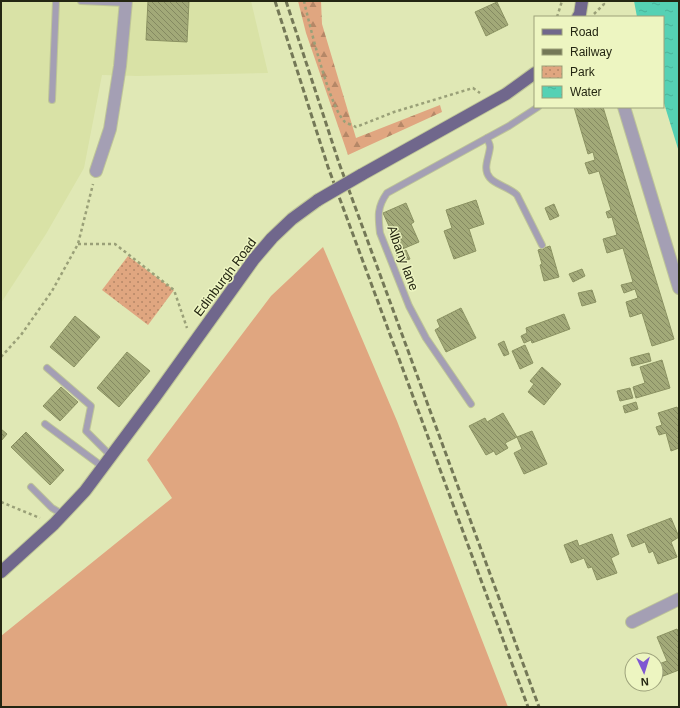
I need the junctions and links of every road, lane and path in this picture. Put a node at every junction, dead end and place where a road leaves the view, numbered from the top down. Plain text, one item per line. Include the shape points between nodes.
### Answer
1 (56, 1) edge
2 (81, 1) edge
3 (304, 1) edge
4 (562, 1) edge
5 (582, 1) edge
6 (604, 1) edge
7 (126, 2) edge
8 (557, 16) edge
9 (584, 16) edge
10 (534, 74) edge
11 (480, 94) dead end
12 (52, 100) dead end
13 (536, 108) edge
14 (624, 108) edge
15 (487, 138) junction
16 (96, 171) joint
17 (78, 244) junction
18 (542, 246) dead end
19 (679, 288) edge
20 (188, 332) dead end
21 (1, 357) edge
22 (47, 368) dead end
23 (471, 404) dead end
24 (45, 424) dead end
25 (111, 456) junction
26 (103, 467) junction
27 (31, 487) dead end
28 (1, 502) edge
29 (62, 514) junction
30 (43, 518) dead end
31 (1, 572) edge
32 (679, 599) edge
33 (632, 622) dead end

1 - 12 lane
2 - 7 lane
3 - 11 path via 328,85 345,122 356,127 394,112 473,88
4 - 8 path
5 - 9 main road
6 - 9 path via 604,4
7 - 16 street via 120,66 110,129
10 - 25 main road, Edinburgh Road, bridge via 506,94 318,200 292,219 254,259
13 - 15 lane, Albany lane
14 - 19 street
15 - 18 lane via 490,146 486,161 488,176 517,195
15 - 23 lane, Albany lane via 387,193 380,203 380,233 409,306 426,338
16 - 17 path
17 - 20 path via 115,244 174,290
17 - 21 path via 52,291 22,335
22 - 25 lane via 90,406 86,431
24 - 26 lane
25 - 26 main road, Edinburgh Road
26 - 29 main road, Edinburgh Road via 85,491
27 - 29 lane via 52,508
28 - 30 path
29 - 31 main road, Edinburgh Road
32 - 33 street

